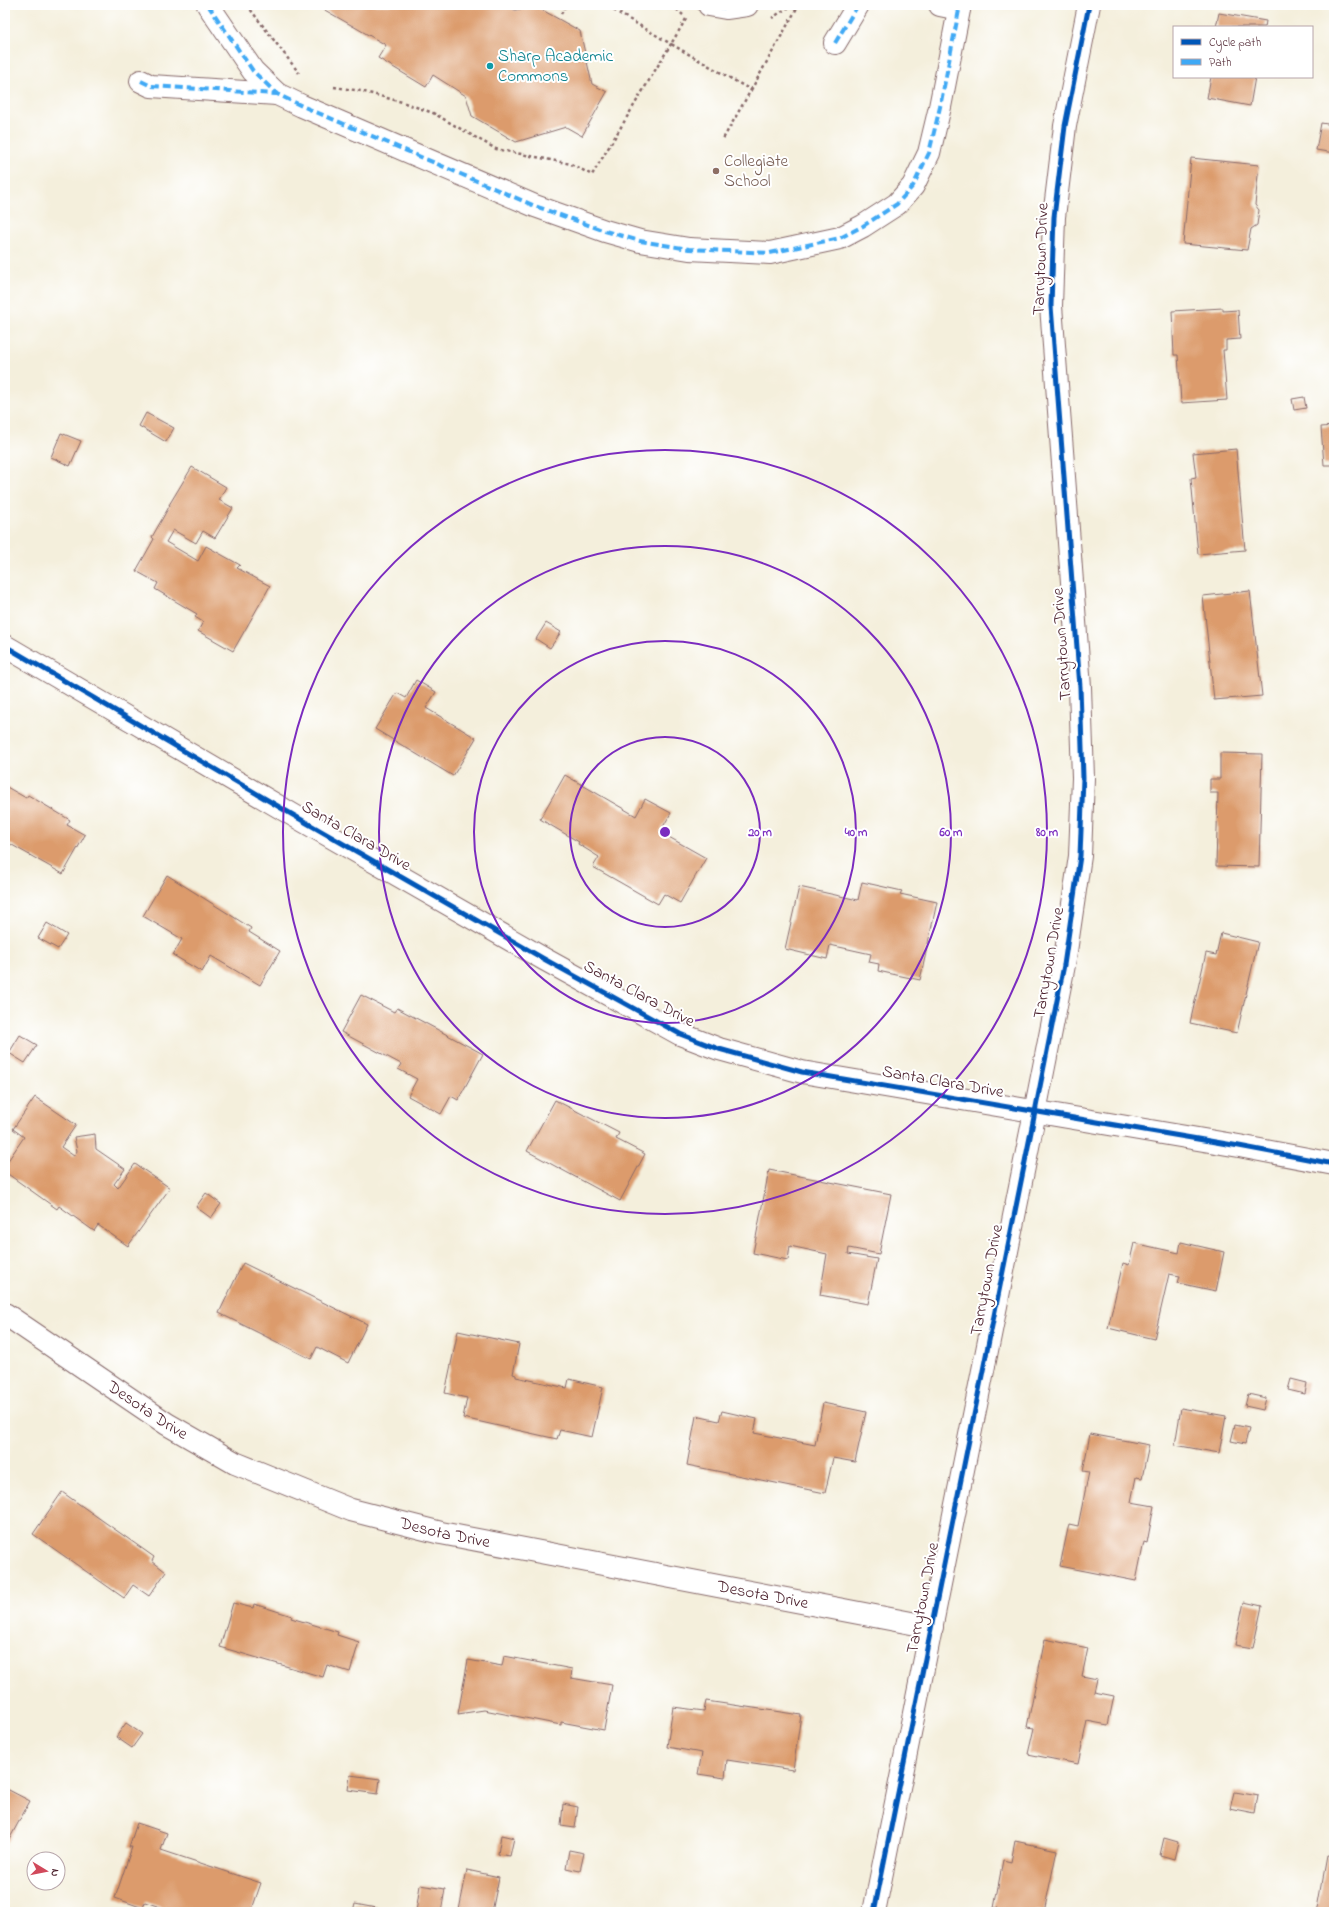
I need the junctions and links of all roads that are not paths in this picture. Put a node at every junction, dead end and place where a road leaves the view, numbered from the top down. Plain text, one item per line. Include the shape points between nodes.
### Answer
1 (208, 5) edge
2 (709, 5) edge
3 (747, 5) edge
4 (858, 5) edge
5 (1088, 5) edge
6 (953, 6) edge
7 (835, 43) dead end
8 (141, 81) dead end
9 (277, 94) junction
10 (5, 646) edge
11 (1035, 1112) junction
12 (1334, 1164) edge
13 (5, 1314) edge
14 (932, 1628) junction
15 (874, 1912) edge

1 - 9 street via 253,71
2 - 3 street via 726,8
4 - 7 street
5 - 11 street, Tarrytown Drive via 1066,126 1054,217 1051,306 1080,687 1083,778 1080,856 1064,965
6 - 9 street via 940,107 929,153 913,186 897,204 840,238 770,252 689,249 640,241 605,231 535,206
8 - 9 street via 151,86
10 - 11 street, Santa Clara Drive via 293,816 680,1034 719,1049 802,1072
11 - 12 street, Santa Clara Drive
11 - 14 street, Tarrytown Drive
13 - 14 street, Desota Drive via 167,1424 235,1464 351,1510 441,1533
14 - 15 street, Tarrytown Drive

